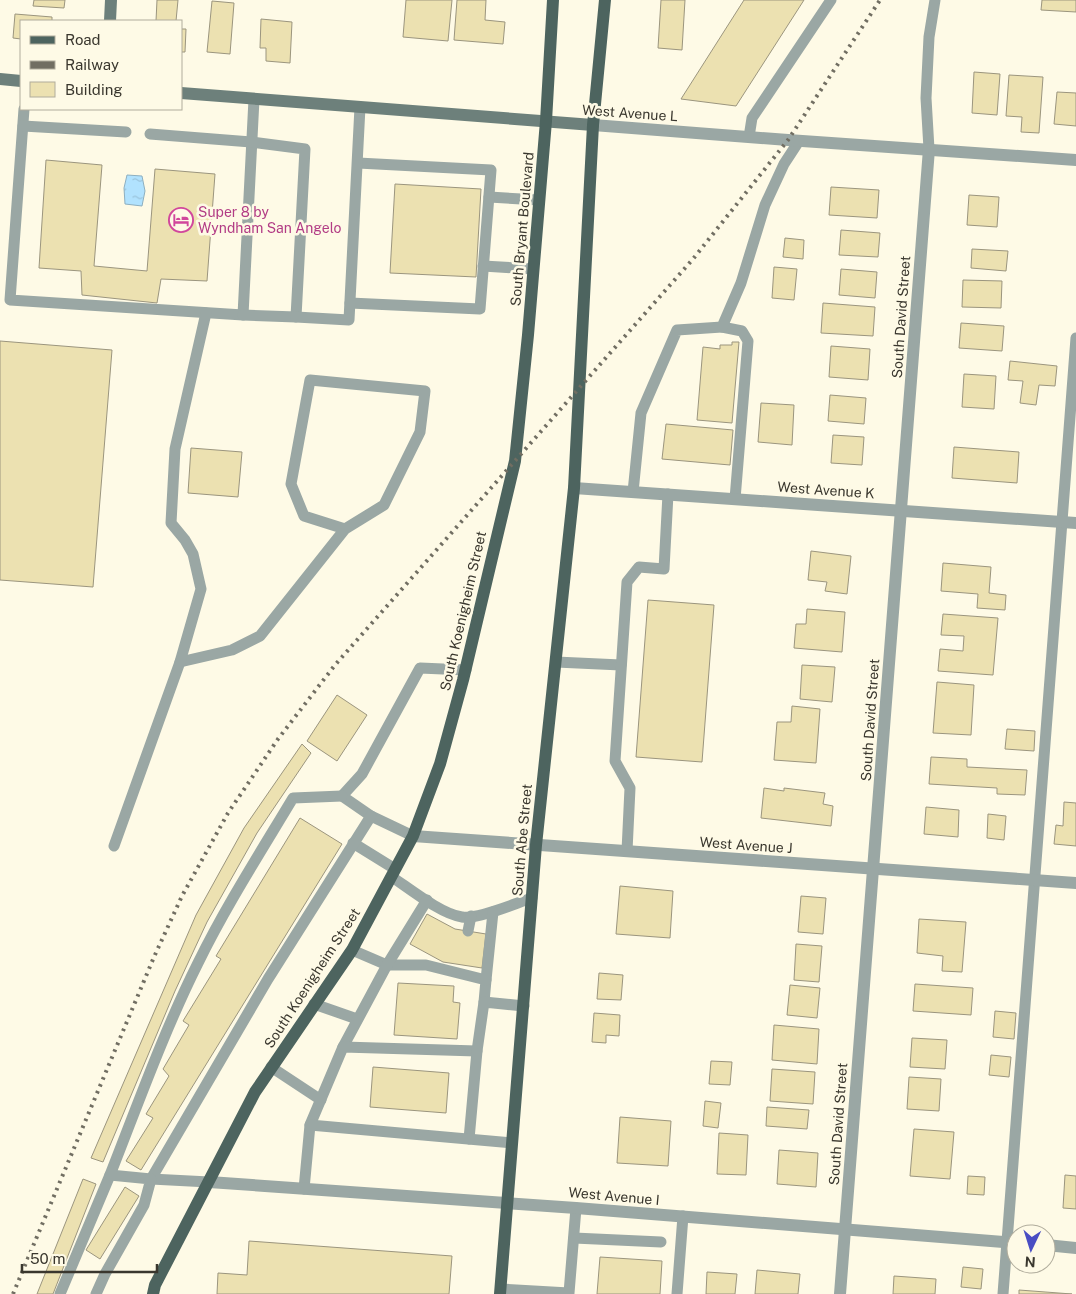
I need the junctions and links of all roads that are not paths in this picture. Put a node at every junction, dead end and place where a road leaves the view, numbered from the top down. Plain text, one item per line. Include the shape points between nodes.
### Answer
1 (111, 0) edge
2 (553, 0) edge
3 (605, 0) edge
4 (831, 0) edge
5 (936, 0) edge
6 (110, 20) edge
7 (0, 80) edge
8 (20, 81) edge
9 (182, 93) edge
10 (254, 99) junction
11 (360, 107) junction
12 (24, 110) edge
13 (546, 121) junction
14 (593, 125) junction
15 (23, 126) junction
16 (126, 132) dead end
17 (150, 134) dead end
18 (749, 137) junction
19 (799, 141) junction
20 (251, 142) junction
21 (929, 149) junction
22 (1076, 160) edge
23 (358, 163) junction
24 (489, 197) junction
25 (539, 200) junction
26 (483, 266) junction
27 (533, 269) junction
28 (350, 303) junction
29 (206, 313) junction
30 (243, 315) junction
31 (296, 317) junction
32 (722, 327) junction
33 (1076, 338) edge
34 (515, 460) joint
35 (574, 488) junction
36 (633, 492) junction
37 (668, 494) junction
38 (735, 499) junction
39 (901, 510) junction
40 (1062, 522) junction
41 (1076, 523) edge
42 (345, 530) junction
43 (180, 662) junction
44 (556, 662) junction
45 (621, 665) junction
46 (466, 670) junction
47 (342, 796) junction
48 (371, 816) junction
49 (413, 836) junction
50 (353, 843) junction
51 (536, 845) junction
52 (114, 846) dead end
53 (626, 851) junction
54 (873, 868) junction
55 (393, 873) junction
56 (1035, 880) junction
57 (1076, 883) edge
58 (532, 898) junction
59 (427, 900) junction
60 (492, 912) junction
61 (471, 916) junction
62 (468, 931) dead end
63 (352, 950) junction
64 (387, 965) junction
65 (486, 980) junction
66 (484, 1002) junction
67 (314, 1004) junction
68 (524, 1006) junction
69 (357, 1019) junction
70 (343, 1047) junction
71 (477, 1051) junction
72 (271, 1067) junction
73 (321, 1100) junction
74 (310, 1125) junction
75 (469, 1139) junction
76 (512, 1143) junction
77 (110, 1174) junction
78 (151, 1179) junction
79 (209, 1182) junction
80 (304, 1189) junction
81 (508, 1203) junction
82 (576, 1208) junction
83 (683, 1216) junction
84 (1013, 1224) edge
85 (845, 1229) junction
86 (574, 1238) junction
87 (661, 1242) dead end
88 (1006, 1242) edge
89 (1056, 1246) edge
90 (1076, 1248) edge
91 (1006, 1274) edge
92 (500, 1291) edge
93 (60, 1294) edge
94 (96, 1294) edge
95 (153, 1294) edge
96 (678, 1294) edge
97 (840, 1294) edge
98 (1003, 1294) edge

1 - 6 main road
2 - 13 main road, South Bryant Boulevard
3 - 14 main road
4 - 18 lane via 752,118
5 - 21 lane via 929,37 926,98
7 - 8 main road
9 - 10 main road, West Avenue L
10 - 11 main road, West Avenue L
10 - 20 lane
11 - 13 main road, West Avenue L
11 - 23 lane
12 - 15 lane
13 - 14 main road, West Avenue L
13 - 25 main road, South Bryant Boulevard
14 - 18 street, West Avenue L
14 - 35 main road, South Abe Street
15 - 16 lane
15 - 29 lane via 10,300
17 - 20 lane
18 - 19 street, West Avenue L
19 - 21 street, West Avenue L
19 - 32 lane via 765,205 741,283
20 - 30 lane
20 - 31 lane via 306,149
21 - 22 street, West Avenue L
21 - 39 street, South David Street
23 - 24 lane via 491,170
23 - 28 lane
24 - 25 lane
24 - 26 lane
25 - 27 main road, South Bryant Boulevard
26 - 27 lane
26 - 28 lane via 480,309
27 - 34 main road, South Bryant Boulevard
28 - 31 lane via 349,320
29 - 30 lane
29 - 43 lane via 175,449 171,523 194,554 201,589
30 - 31 lane
32 - 36 lane via 677,330 641,413
32 - 38 lane via 742,331 748,341
33 - 40 lane
34 - 46 main road, South Koenigheim Street
35 - 36 street, West Avenue K
35 - 44 main road, South Abe Street
36 - 37 street, West Avenue K
37 - 38 street, West Avenue K
37 - 45 lane via 664,569 639,568 627,582
38 - 39 street, West Avenue K
39 - 40 street, West Avenue K
39 - 54 street, South David Street
40 - 41 street, West Avenue K
40 - 56 lane
42 - 42 lane via 384,505 420,432 425,391 310,380 290,484 304,516
42 - 43 lane via 260,636 232,650
43 - 52 lane
44 - 45 lane
44 - 51 main road, South Abe Street
45 - 53 lane via 614,761 630,788
46 - 47 lane via 420,668 362,774
46 - 49 main road, South Koenigheim Street via 440,764
47 - 48 lane
47 - 77 lane via 293,798 227,906 197,965
48 - 49 lane
48 - 50 lane
49 - 51 street, West Avenue J
49 - 55 main road, South Koenigheim Street
50 - 55 lane
50 - 78 lane via 268,979
51 - 53 street, West Avenue J
51 - 58 main road, South Abe Street
53 - 54 street, West Avenue J
54 - 56 street, West Avenue J
54 - 85 street, South David Street
55 - 59 lane
55 - 63 main road, South Koenigheim Street
56 - 57 street, West Avenue J
56 - 84 lane
58 - 60 lane
58 - 68 main road, South Abe Street
59 - 61 lane via 446,918
59 - 64 lane
60 - 61 lane
60 - 65 lane
61 - 62 lane
63 - 64 lane
63 - 67 main road, South Koenigheim Street
64 - 65 lane via 428,960 460,968
64 - 69 lane
65 - 66 lane
66 - 68 lane
66 - 71 lane
67 - 69 lane
67 - 72 main road, South Koenigheim Street
68 - 76 main road, South Abe Street
69 - 70 lane
70 - 71 lane
70 - 73 lane
71 - 75 lane
72 - 73 lane
72 - 79 main road, South Koenigheim Street
73 - 74 lane
74 - 75 lane
74 - 80 lane
75 - 76 lane
76 - 81 main road, South Abe Street
77 - 78 lane
77 - 93 lane
78 - 79 lane
78 - 94 lane via 144,1204
79 - 80 street, West Avenue I
79 - 95 main road, South Koenigheim Street
80 - 81 street, West Avenue I
81 - 82 street, West Avenue I
81 - 92 main road, South Abe Street
82 - 83 street, West Avenue I
82 - 86 lane
83 - 85 street, West Avenue I
83 - 96 lane
85 - 88 street, West Avenue I
85 - 97 street, South David Street
86 - 87 lane
86 - 92 lane via 569,1293
89 - 90 street
91 - 98 lane

